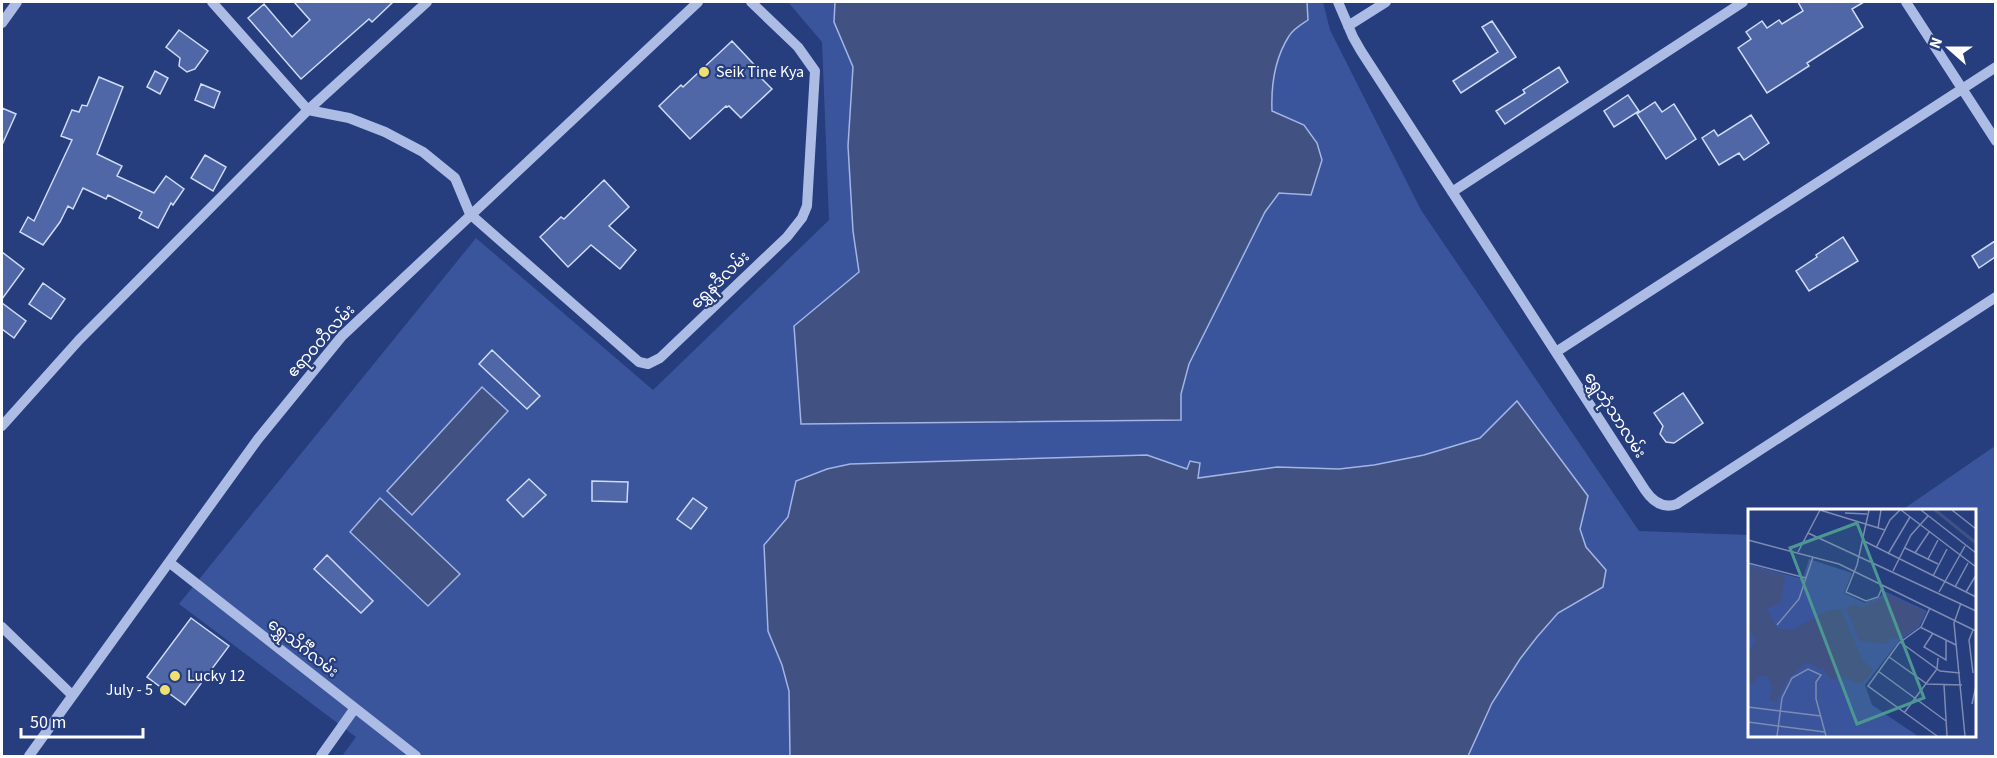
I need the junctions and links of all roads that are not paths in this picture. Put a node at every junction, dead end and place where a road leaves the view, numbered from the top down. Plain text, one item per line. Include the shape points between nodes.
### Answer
1 (17, 2) edge
2 (213, 2) edge
3 (427, 2) edge
4 (698, 2) edge
5 (751, 2) edge
6 (1338, 2) edge
7 (1386, 2) edge
8 (1743, 2) edge
9 (1906, 2) edge
10 (2, 23) edge
11 (1347, 26) junction
12 (1995, 67) edge
13 (1962, 88) junction
14 (308, 110) junction
15 (1995, 141) edge
16 (1452, 192) junction
17 (470, 214) junction
18 (1995, 297) edge
19 (1556, 352) junction
20 (2, 426) edge
21 (170, 563) junction
22 (2, 627) edge
23 (72, 695) junction
24 (355, 708) junction
25 (29, 756) edge
26 (321, 756) edge
27 (416, 756) edge

1 - 10 street
2 - 14 street
3 - 14 street
4 - 17 street, ဧရာဝတီလမ်း
5 - 17 street, ရွှေနဒီလမ်း via 798,47 815,71 807,206 787,237 660,358 648,364 639,362
6 - 11 street, ရွှေဘုံသာလမ်း
7 - 11 street
8 - 16 street
9 - 13 street
11 - 16 street, ရွှေဘုံသာလမ်း
12 - 13 street
13 - 15 street
13 - 19 street
14 - 17 street via 349,118 423,152 455,178
14 - 20 street via 79,340
16 - 19 street, ရွှေဘုံသာလမ်း
17 - 21 street, ဧရာဝတီလမ်း via 342,336 258,439
18 - 19 street, ရွှေဘုံသာလမ်း via 1671,506 1651,499
21 - 23 street, ဧရာဝတီလမ်း
21 - 24 street, ရွှေသိင်္ဂီလမ်း
22 - 23 street
23 - 25 street, ဧရာဝတီလမ်း
24 - 26 street
24 - 27 street, ရွှေသိင်္ဂီလမ်း

